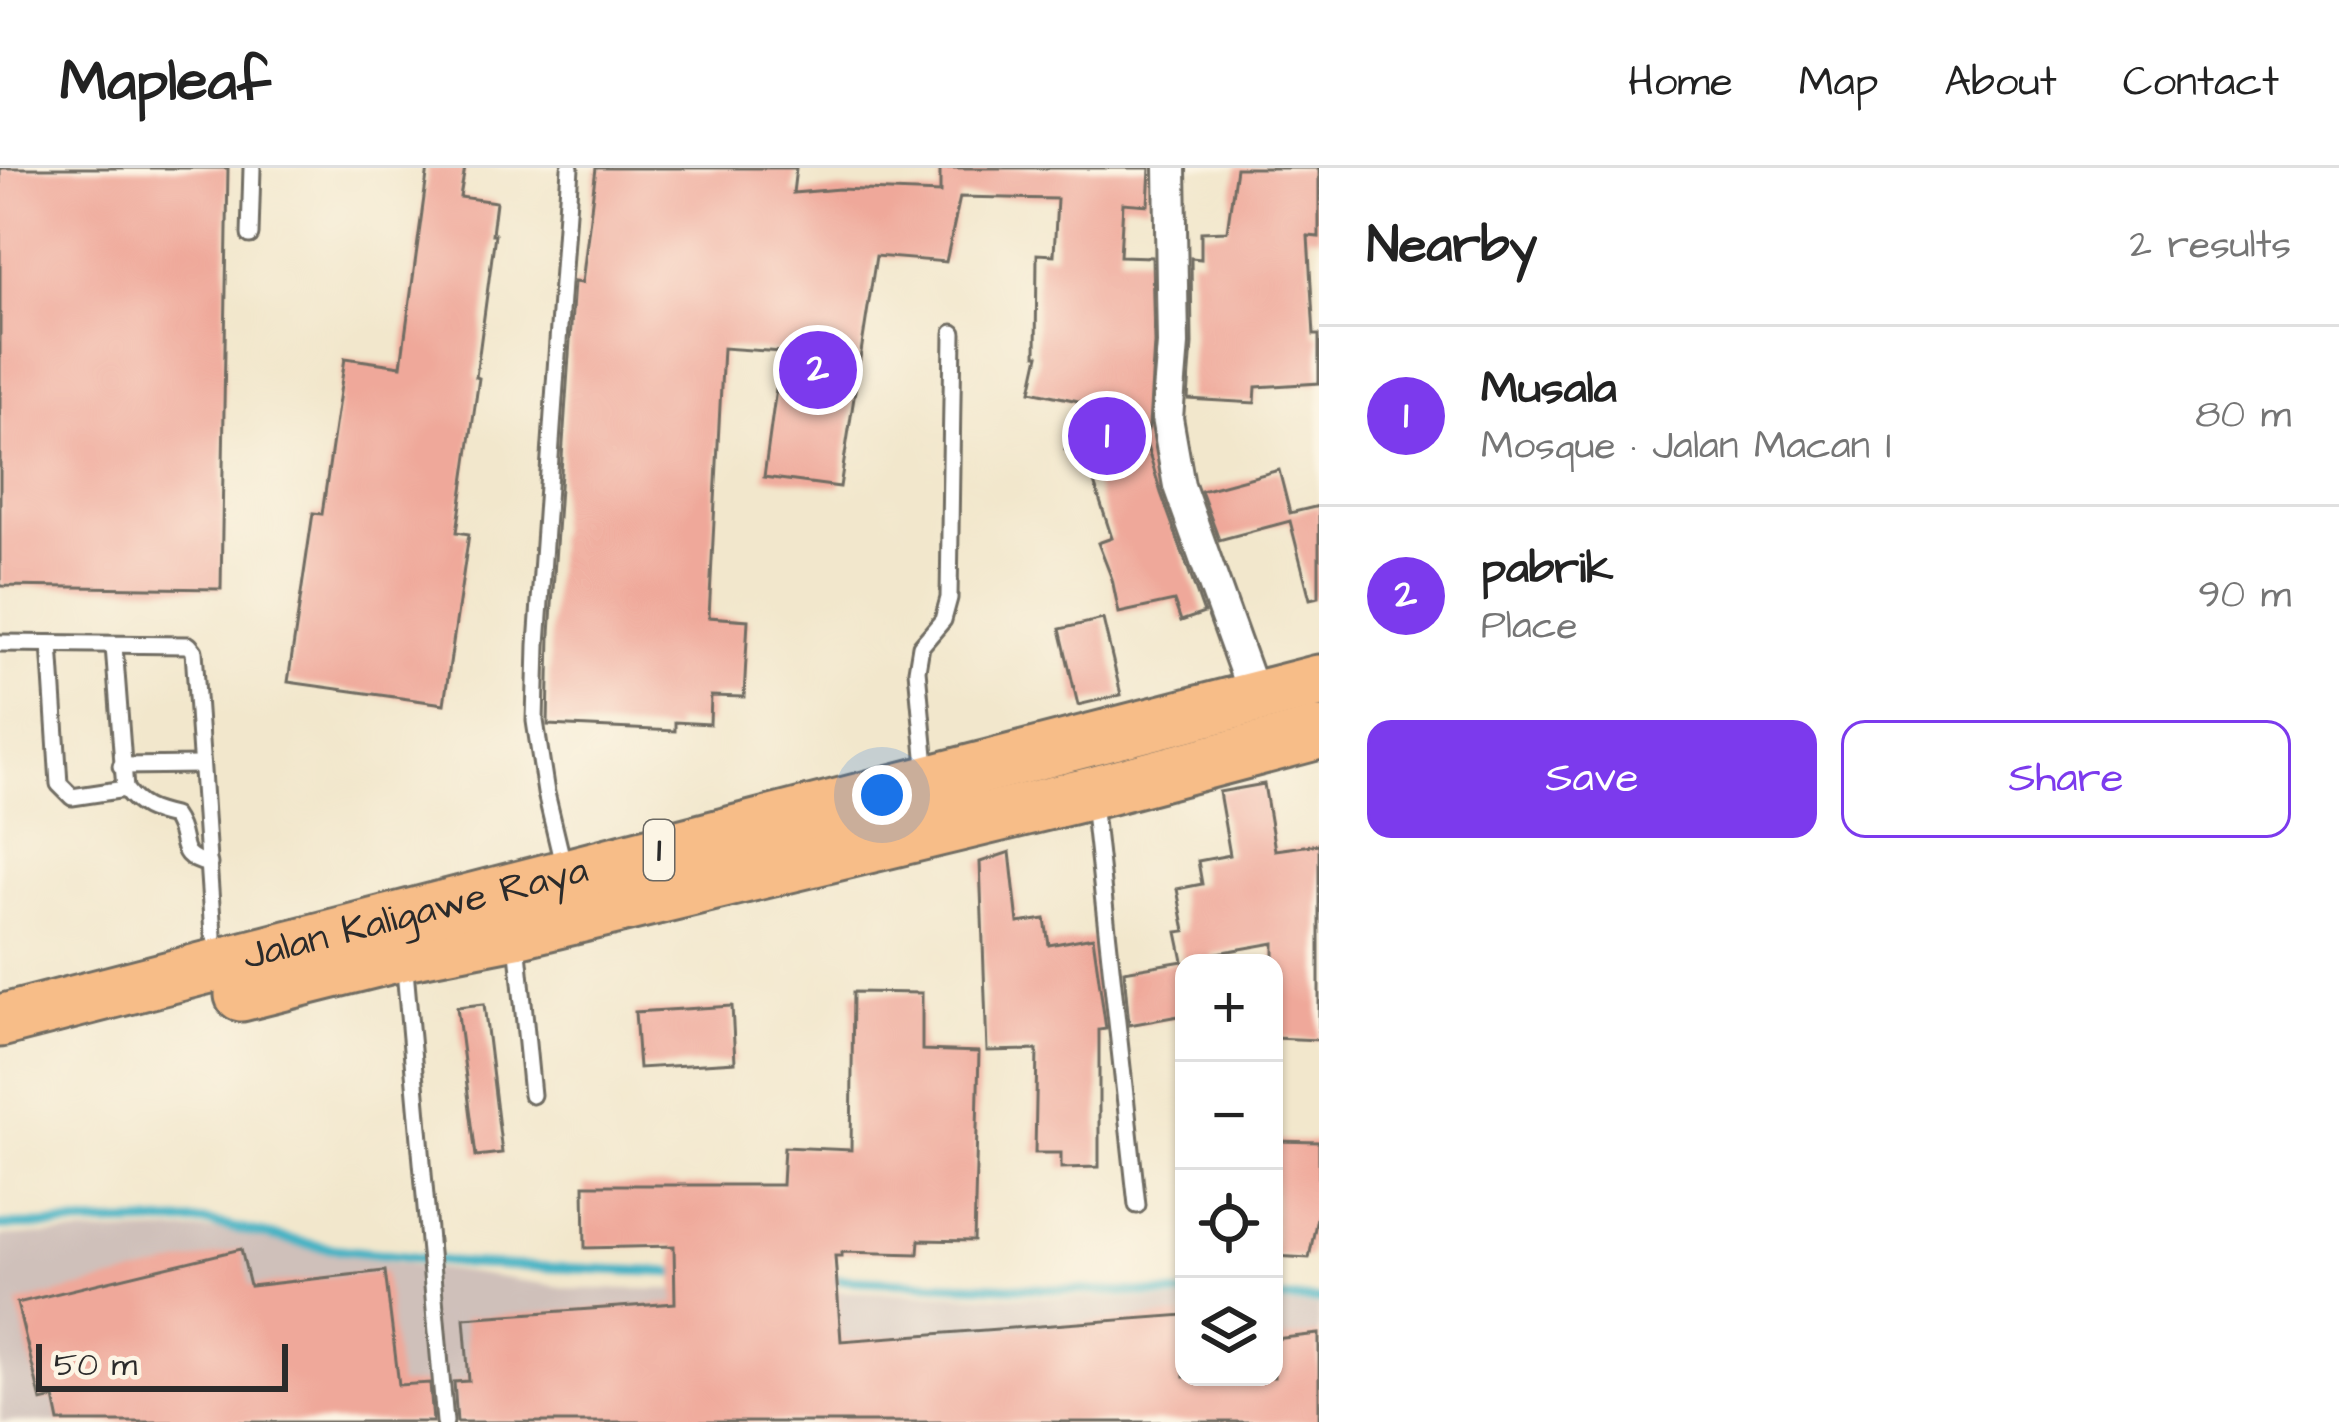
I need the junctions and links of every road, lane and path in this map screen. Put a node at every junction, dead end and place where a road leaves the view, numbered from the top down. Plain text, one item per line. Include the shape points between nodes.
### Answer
1 (251, 168) edge
2 (570, 168) edge
3 (1170, 168) edge
4 (250, 235) dead end
5 (953, 333) dead end
6 (0, 644) edge
7 (50, 644) junction
8 (114, 646) junction
9 (1319, 681) edge
10 (1255, 698) junction
11 (1319, 734) edge
12 (925, 759) junction
13 (200, 765) junction
14 (121, 766) junction
15 (124, 789) junction
16 (1092, 793) junction
17 (556, 834) junction
18 (715, 836) junction
19 (209, 864) junction
20 (212, 907) junction
21 (517, 932) junction
22 (404, 954) junction
23 (0, 986) edge
24 (0, 1021) edge
25 (0, 1056) edge
26 (532, 1095) dead end
27 (1137, 1205) dead end
28 (445, 1422) edge

1 - 4 lane
2 - 17 lane via 535,721
3 - 10 street via 1167,418 1179,486
5 - 12 lane via 949,598 916,670
6 - 7 lane
7 - 8 lane
7 - 15 lane via 59,784 71,797
8 - 13 lane via 194,651
8 - 14 lane
9 - 10 highway, Jalan Kaligawe Raya / 1
10 - 12 highway, Jalan Kaligawe Raya / 1
11 - 16 highway, 1
12 - 18 highway, Jalan Kaligawe Raya / 1
13 - 14 lane
13 - 19 lane
14 - 15 lane
15 - 19 lane via 148,811 173,816 186,853
16 - 21 highway, 1
16 - 27 lane
17 - 18 highway
17 - 20 highway via 506,865
18 - 24 highway, Jalan Kaligawe Raya / 1
19 - 20 lane
20 - 23 highway
21 - 22 highway, 1
21 - 26 lane
22 - 25 highway, 1
22 - 28 lane

